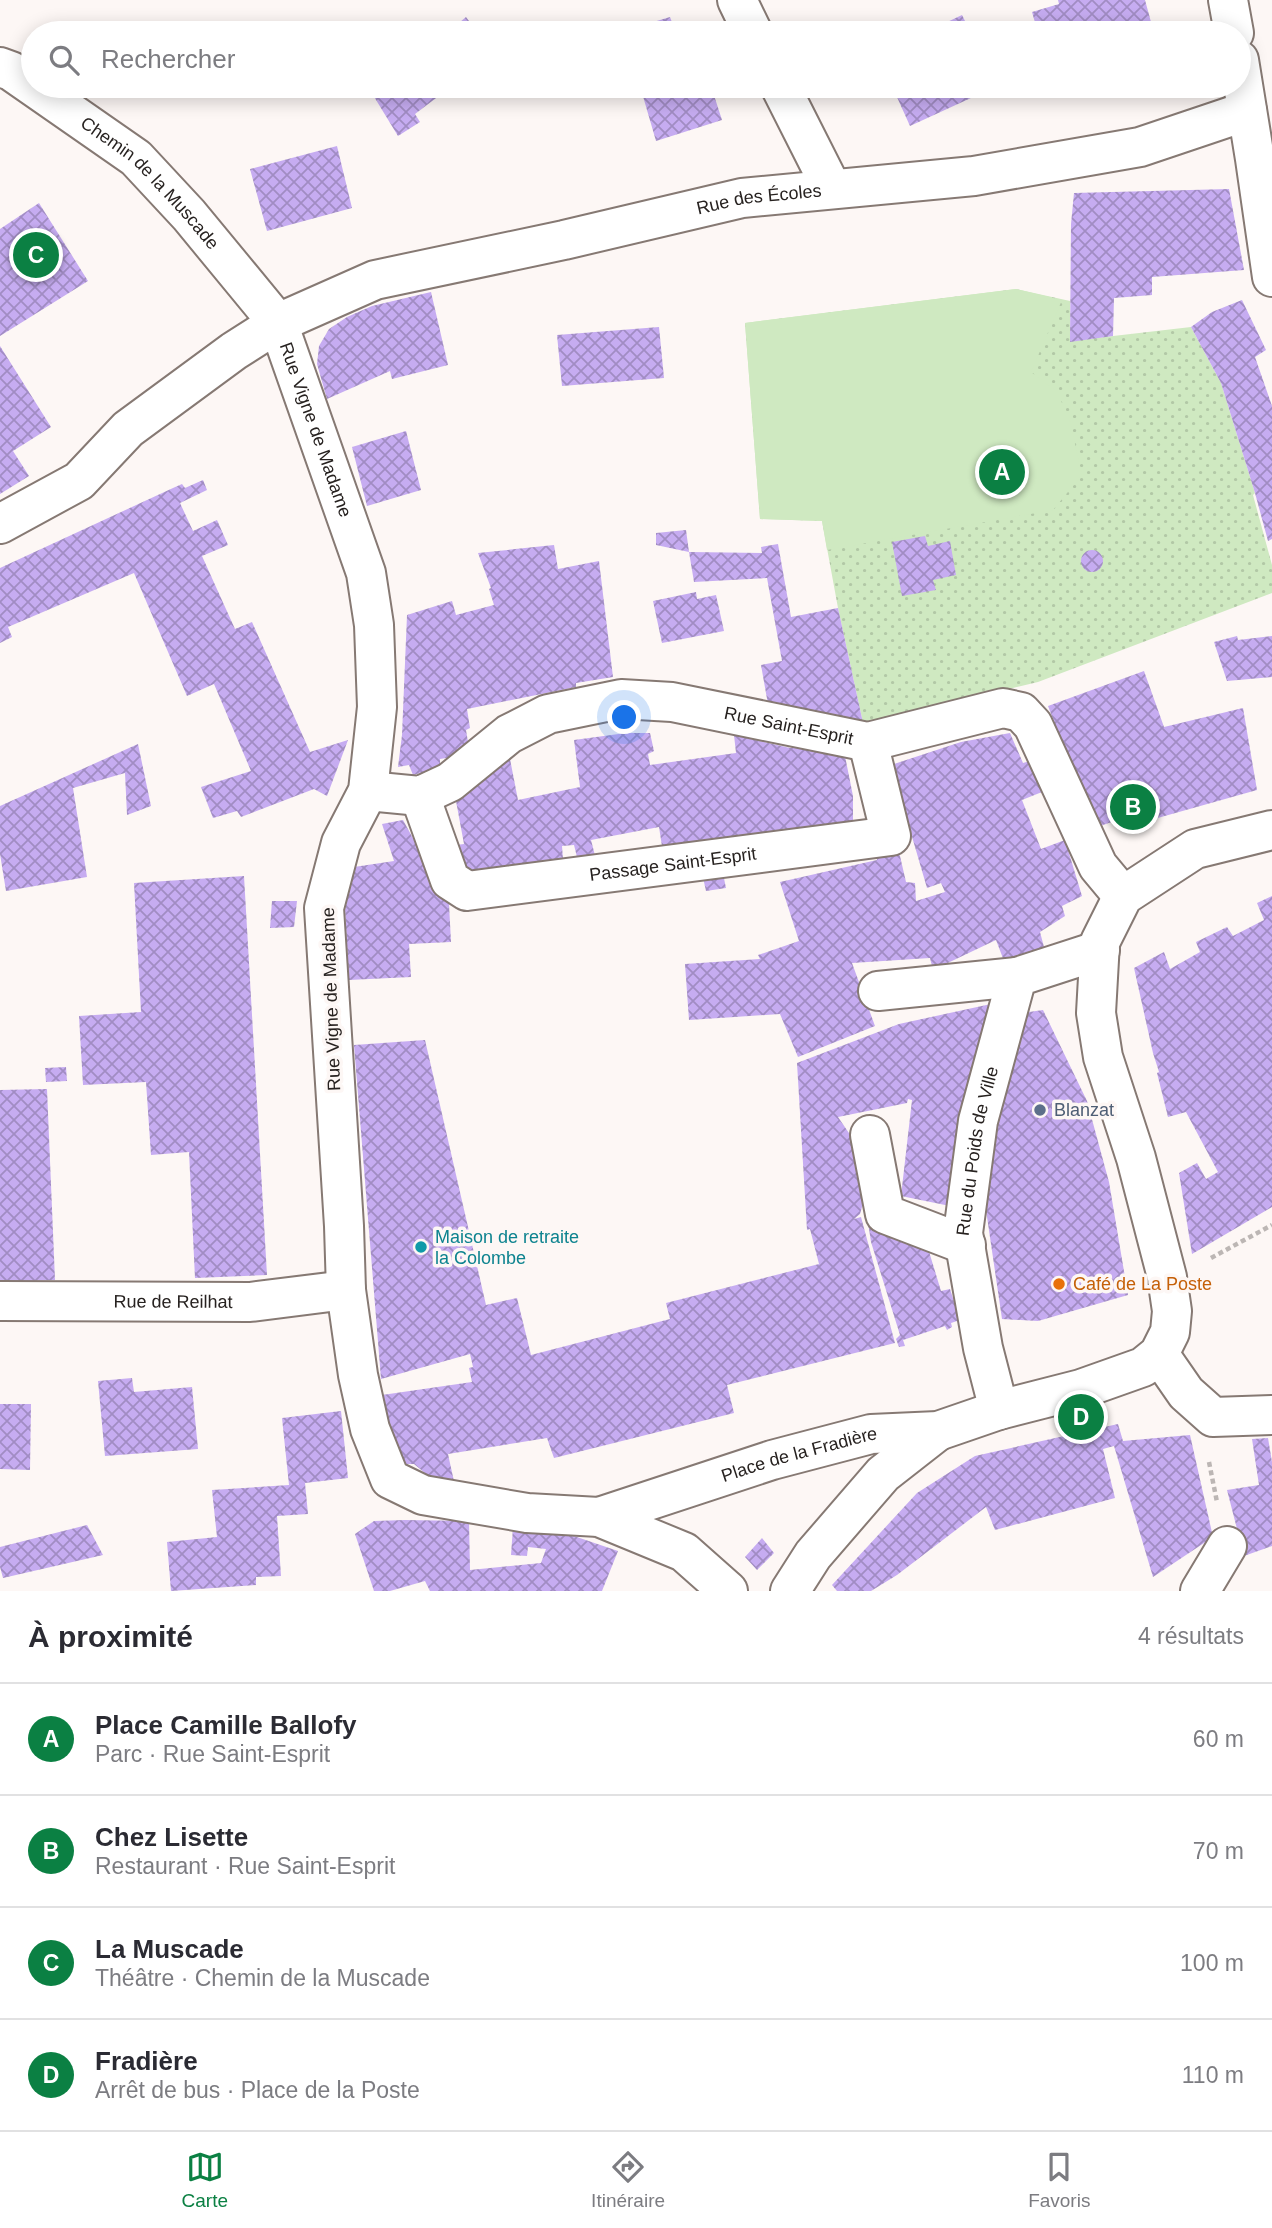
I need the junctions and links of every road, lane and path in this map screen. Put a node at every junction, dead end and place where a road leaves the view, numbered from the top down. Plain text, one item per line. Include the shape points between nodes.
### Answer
1 (737, 0) edge
2 (1228, 0) edge
3 (748, 21) edge
4 (1232, 21) edge
5 (0, 67) edge
6 (21, 78) edge
7 (50, 98) edge
8 (786, 98) edge
9 (1245, 98) edge
10 (1247, 111) junction
11 (1264, 177) edge
12 (832, 190) junction
13 (1272, 277) edge
14 (278, 323) junction
15 (0, 524) edge
16 (868, 742) junction
17 (368, 791) junction
18 (420, 796) junction
19 (1272, 830) edge
20 (1123, 896) junction
21 (1100, 950) junction
22 (1017, 978) junction
23 (878, 991) dead end
24 (870, 1135) dead end
25 (1272, 1225) edge
26 (966, 1245) junction
27 (1167, 1277) junction
28 (346, 1290) junction
29 (0, 1301) edge
30 (1159, 1354) junction
31 (999, 1409) junction
32 (1272, 1415) edge
33 (937, 1431) junction
34 (1208, 1460) dead end
35 (599, 1517) junction
36 (1227, 1546) joint
37 (728, 1591) edge
38 (790, 1591) edge
39 (1200, 1591) edge

1 - 3 street
2 - 4 street
5 - 6 street, Chemin de la Muscade
7 - 14 street, Chemin de la Muscade via 136,158
8 - 12 street
9 - 10 street
10 - 11 street
10 - 12 street, Rue des Écoles via 1140,147 974,176
11 - 13 street
12 - 14 street, Rue des Écoles via 743,198 375,281
14 - 15 street, Rue des Écoles via 128,429 79,481
14 - 17 street, Rue Vigne de Madame via 366,573 374,625 377,707
16 - 18 street, Rue Saint-Esprit via 671,702 621,699 548,714 509,734 450,782
16 - 18 street, Passage Saint-Esprit via 891,836 467,891 450,880
16 - 20 street, Rue Saint-Esprit via 1003,708 1021,712 1034,725 1098,866
17 - 18 street
17 - 28 street, Rue Vigne de Madame via 341,843 324,908
19 - 20 street via 1195,849
20 - 21 street
21 - 22 street
21 - 27 street via 1096,1013 1103,1057
22 - 23 street
22 - 26 street, Rue du Poids de Ville via 978,1121 963,1233
24 - 26 street via 885,1214
25 - 27 path via 1194,1268
26 - 31 street, Rue du Poids de Ville via 983,1348
27 - 30 street via 1170,1332
28 - 29 street, Rue de Reilhat via 250,1302
28 - 35 street, Rue Vigne de Madame via 370,1429 390,1479 423,1495 527,1513
30 - 31 street via 1143,1367
30 - 32 street via 1186,1393 1213,1417
31 - 33 street
33 - 35 street, Place de la Fradière via 871,1434 772,1460
33 - 38 street, Place de la Fradière via 883,1474 813,1555
34 - 36 path
35 - 37 street via 684,1552
36 - 39 street

